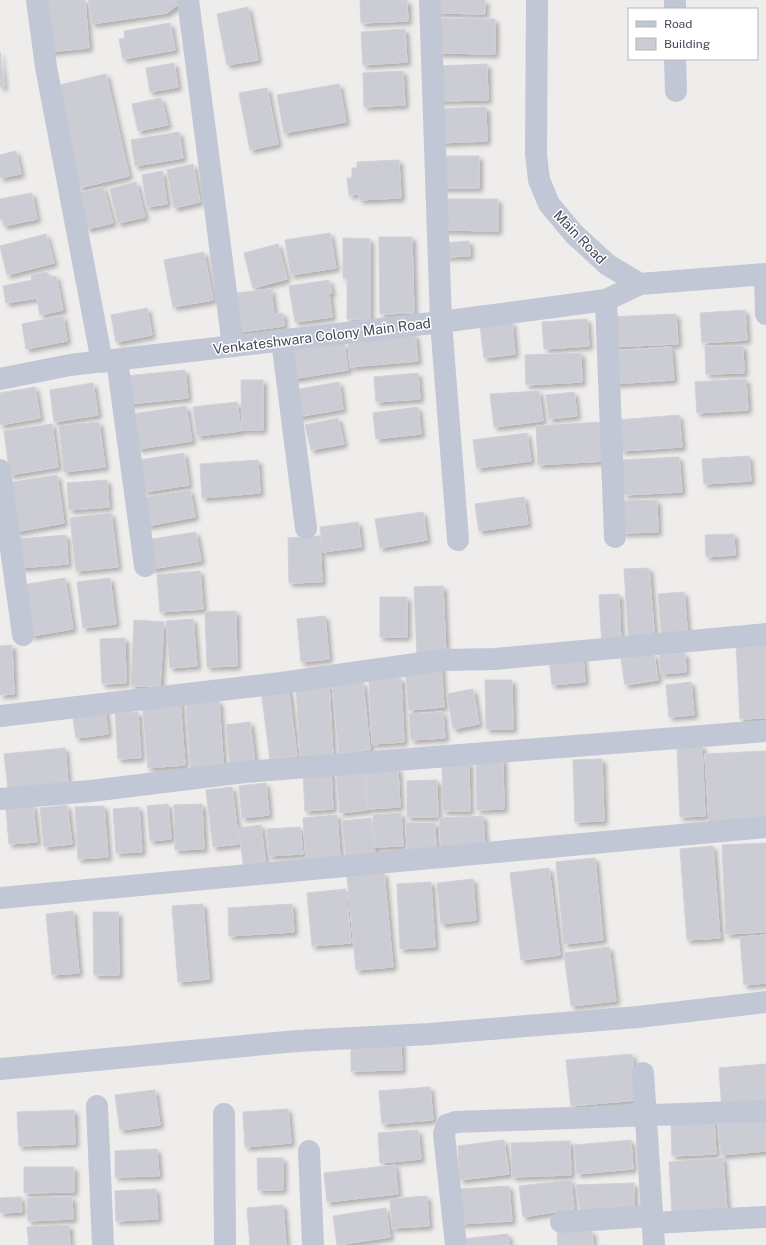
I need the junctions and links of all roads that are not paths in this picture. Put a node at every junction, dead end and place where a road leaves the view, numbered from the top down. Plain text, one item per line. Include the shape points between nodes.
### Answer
1 (37, 0) edge
2 (188, 0) edge
3 (430, 0) edge
4 (537, 0) edge
5 (675, 60) edge
6 (676, 91) dead end
7 (766, 274) edge
8 (640, 284) junction
9 (606, 300) junction
10 (766, 314) edge
11 (441, 322) junction
12 (282, 340) junction
13 (233, 346) junction
14 (110, 361) junction
15 (0, 379) edge
16 (0, 470) edge
17 (306, 528) dead end
18 (615, 537) dead end
19 (458, 540) dead end
20 (145, 566) dead end
21 (766, 634) edge
22 (23, 635) dead end
23 (0, 716) edge
24 (766, 731) edge
25 (0, 799) edge
26 (766, 827) edge
27 (0, 898) edge
28 (766, 1002) edge
29 (0, 1069) edge
30 (643, 1073) dead end
31 (97, 1106) dead end
32 (766, 1111) edge
33 (224, 1114) dead end
34 (645, 1116) junction
35 (309, 1151) dead end
36 (766, 1216) edge
37 (652, 1220) junction
38 (561, 1222) dead end
39 (103, 1245) edge
40 (225, 1245) edge
41 (313, 1245) edge
42 (456, 1245) edge
43 (654, 1245) edge

1 - 14 street via 46,67
2 - 13 street
3 - 11 street
4 - 8 street, Main Road via 536,154 539,180 549,204 574,234 608,265
5 - 6 street
7 - 8 street
7 - 10 street
8 - 9 street, Venkateshwara Colony Main Road
9 - 11 street, Venkateshwara Colony Main Road
9 - 18 street
11 - 12 street, Venkateshwara Colony Main Road
11 - 19 street
12 - 13 street, Venkateshwara Colony Main Road
12 - 17 street
13 - 14 street, Venkateshwara Colony Main Road
14 - 15 street, Venkateshwara Colony Main Road via 70,365
14 - 20 street
16 - 22 street
21 - 23 street via 495,659 444,660 281,683
24 - 25 street via 246,772
26 - 27 street
28 - 29 street via 638,1017 429,1034 297,1041
30 - 34 street
31 - 39 street
32 - 34 street
33 - 40 street
34 - 37 street
34 - 42 street via 456,1122 447,1125 444,1134
35 - 41 street
36 - 37 street
37 - 38 street
37 - 43 street

